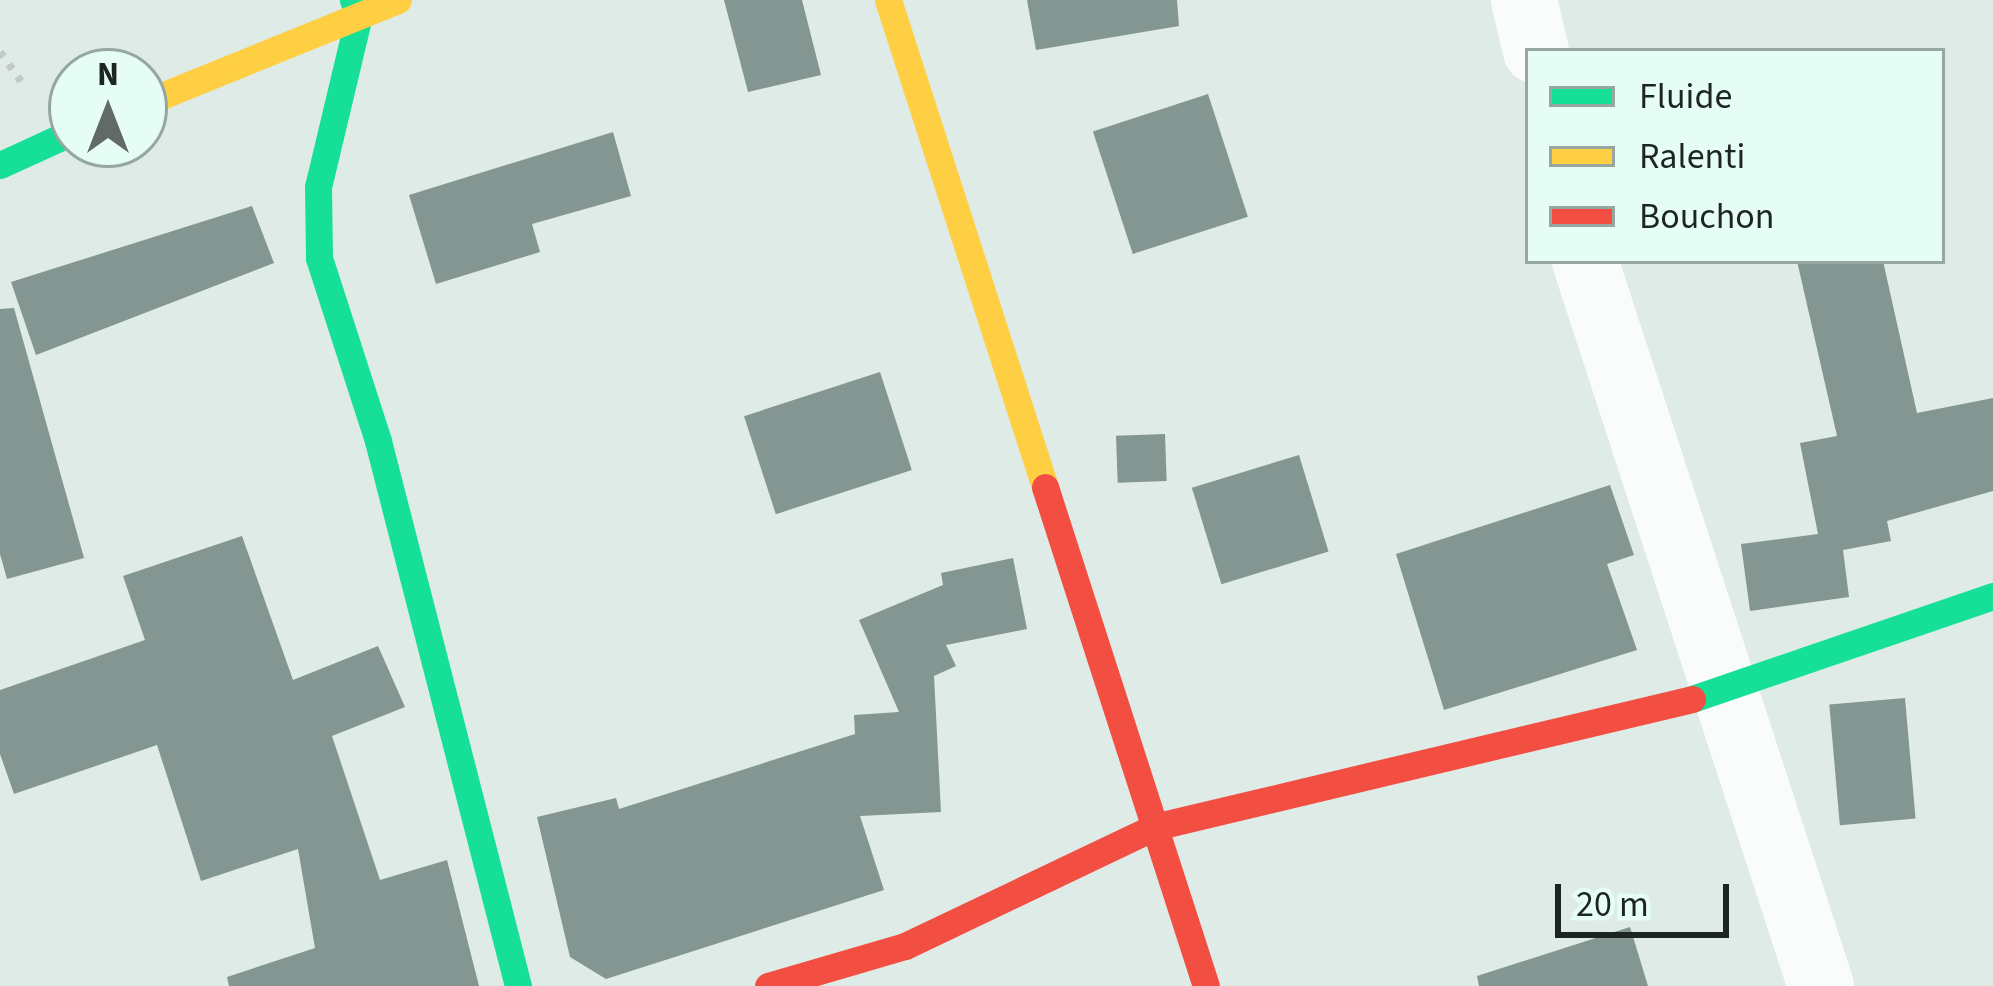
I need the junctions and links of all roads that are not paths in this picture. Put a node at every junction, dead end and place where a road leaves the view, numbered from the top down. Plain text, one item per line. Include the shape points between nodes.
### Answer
1 (398, 0) edge
2 (888, 0) edge
3 (1524, 0) edge
4 (356, 7) edge
5 (1535, 48) edge
6 (168, 92) edge
7 (48, 143) edge
8 (0, 165) edge
9 (1586, 264) edge
10 (1993, 596) edge
11 (1724, 692) junction
12 (1154, 827) junction
13 (518, 986) edge
14 (768, 986) edge
15 (1206, 986) edge
16 (1821, 986) edge

1 - 4 street
2 - 12 street
3 - 5 street
4 - 6 street
4 - 13 street via 318,187 319,258 378,441
7 - 8 street
9 - 11 street
10 - 11 street
11 - 12 street
11 - 16 street
12 - 14 street via 904,946
12 - 15 street

